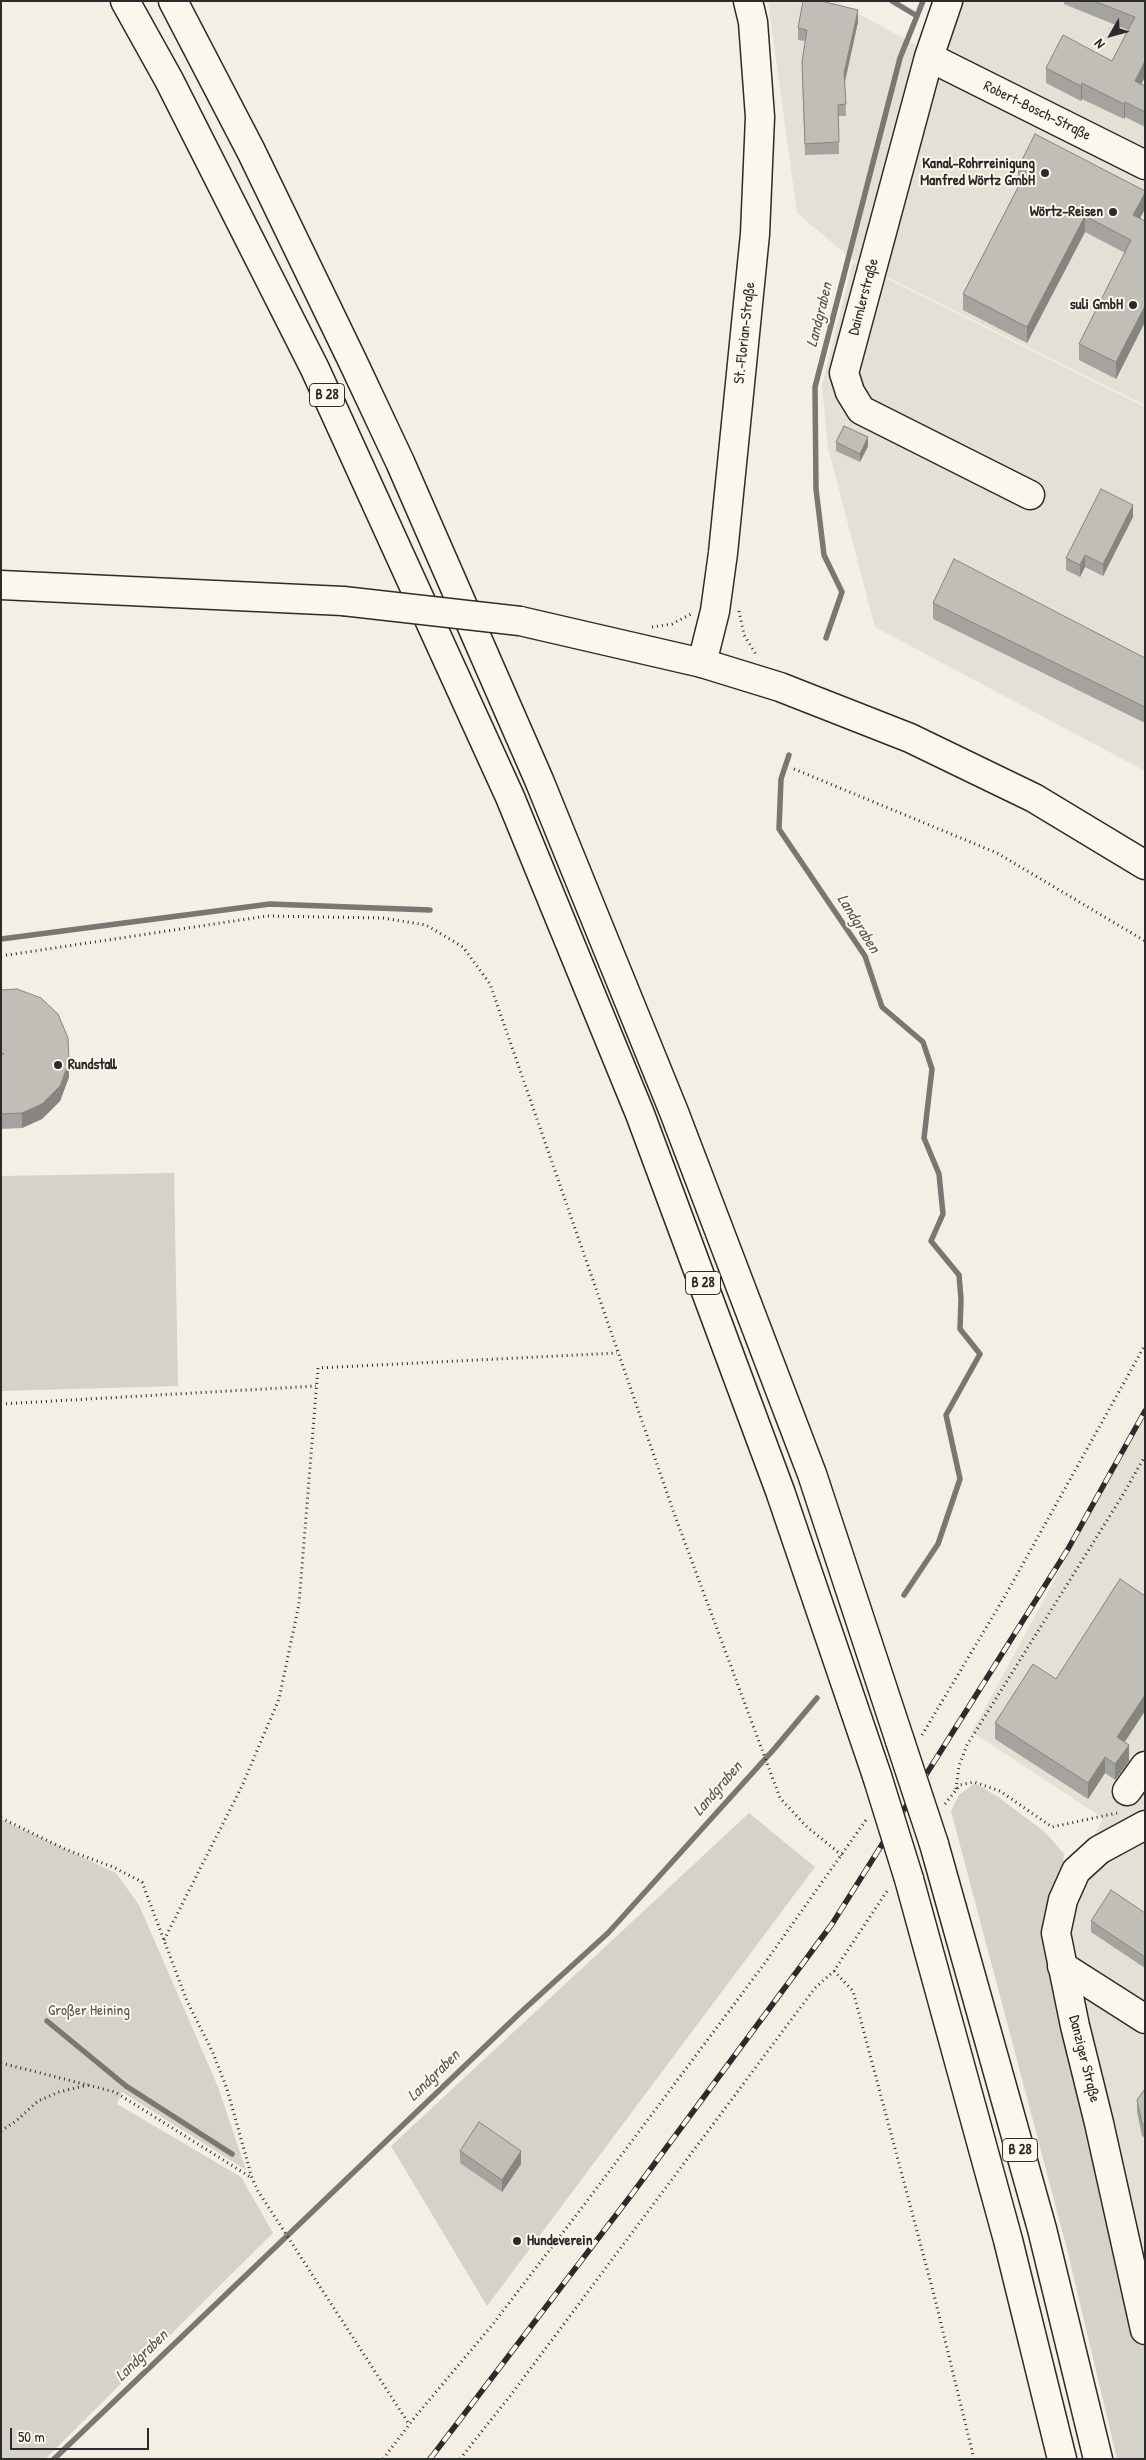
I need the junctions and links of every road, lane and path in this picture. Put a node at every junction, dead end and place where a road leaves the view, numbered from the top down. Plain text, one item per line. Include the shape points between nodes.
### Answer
1 (125, 1) edge
2 (173, 1) edge
3 (748, 1) edge
4 (948, 1) edge
5 (929, 57) junction
6 (1145, 165) edge
7 (1030, 495) dead end
8 (1, 584) edge
9 (702, 664) junction
10 (794, 769) dead end
11 (1145, 865) edge
12 (1145, 941) edge
13 (1, 956) edge
14 (1145, 1345) edge
15 (617, 1353) junction
16 (316, 1386) junction
17 (1, 1404) edge
18 (1145, 1456) edge
19 (909, 1741) junction
20 (1145, 1766) edge
21 (1132, 1809) edge
22 (870, 1815) dead end
23 (1, 1818) edge
24 (843, 1856) junction
25 (164, 1940) junction
26 (1062, 1966) junction
27 (1145, 2019) edge
28 (1, 2063) edge
29 (89, 2085) junction
30 (1, 2131) edge
31 (252, 2178) junction
32 (1145, 2330) edge
33 (409, 2424) junction
34 (383, 2459) edge
35 (460, 2459) edge
36 (974, 2459) edge
37 (1062, 2459) edge
38 (1098, 2459) edge

1 - 37 main road, B 28, bridge via 169,80 315,369 510,797 644,1123 780,1490 877,1776 909,1879 1005,2231
2 - 19 main road, B 28 via 251,151 400,462 539,780 674,1112 809,1464
3 - 9 main road, St.-Florian-Straße via 753,22 760,117 755,234 723,553 715,611
4 - 5 main road, Daimlerstraße
5 - 6 main road, Robert-Bosch-Straße
5 - 7 main road, Daimlerstraße via 844,373 861,410
8 - 9 main road, bridge via 343,601 520,622
9 - 11 main road via 780,687 910,738 1034,798
10 - 12 path via 997,854
13 - 15 path via 267,916 383,918 426,925 463,947 490,984
14 - 19 path via 1014,1580
15 - 16 path via 318,1368
15 - 24 path via 780,1798 807,1828
16 - 17 path
16 - 25 path via 300,1604 279,1699 242,1786
18 - 21 path via 967,1745 959,1766 956,1789 967,1782 988,1785 1052,1827
19 - 38 main road, B 28, bridge via 934,1844 1042,2229
20 - 21 main road
21 - 26 main road, Danziger Straße via 1138,1831 1098,1850 1076,1871 1063,1900 1056,1933
22 - 24 path
23 - 25 path via 142,1882
24 - 33 path via 587,2201 493,2324
25 - 31 path via 187,2001 227,2089
26 - 27 main road
26 - 32 main road, Danziger Straße via 1132,2220
28 - 29 path
29 - 30 path via 38,2101
29 - 31 path via 115,2092
31 - 33 path
33 - 34 path
35 - 36 path via 815,1988 834,1970 853,1991

